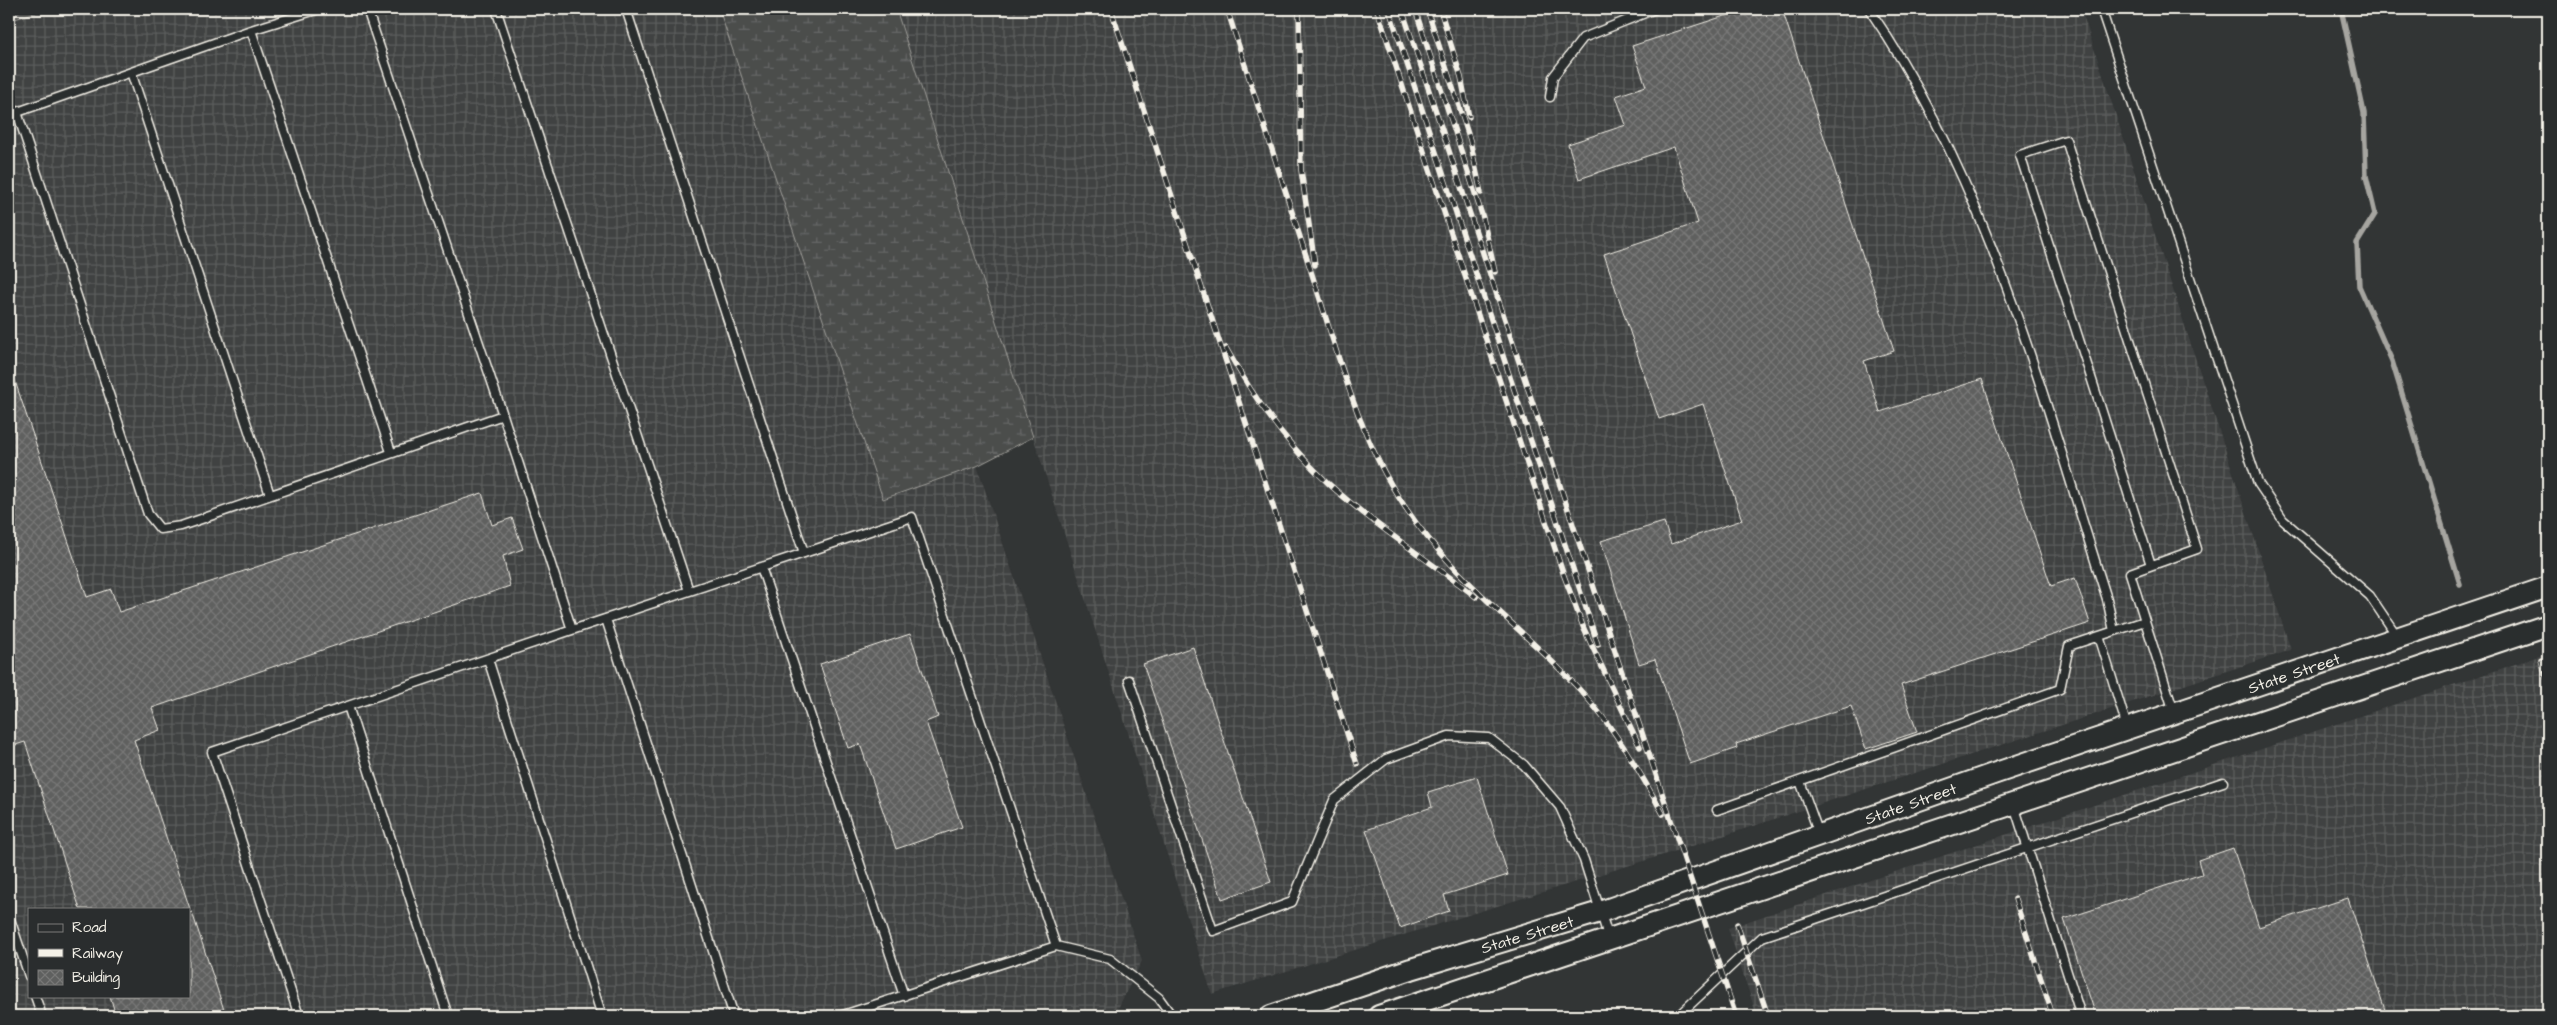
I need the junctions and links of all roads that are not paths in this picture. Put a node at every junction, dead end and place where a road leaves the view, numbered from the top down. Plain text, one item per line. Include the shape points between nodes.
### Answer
1 (319, 9) edge
2 (367, 9) edge
3 (496, 9) edge
4 (626, 9) edge
5 (1654, 9) edge
6 (1869, 9) edge
7 (2101, 9) edge
8 (252, 30) junction
9 (132, 72) junction
10 (1550, 97) dead end
11 (17, 112) junction
12 (9, 115) edge
13 (503, 415) junction
14 (391, 452) junction
15 (270, 495) junction
16 (804, 553) junction
17 (2151, 565) junction
18 (761, 567) junction
19 (2548, 587) edge
20 (689, 591) junction
21 (606, 619) junction
22 (2145, 621) junction
23 (2548, 625) edge
24 (572, 630) junction
25 (2114, 632) junction
26 (2099, 636) junction
27 (2398, 638) junction
28 (488, 659) junction
29 (1129, 680) dead end
30 (348, 706) junction
31 (2175, 713) junction
32 (2128, 729) junction
33 (1800, 781) junction
34 (2223, 782) dead end
35 (2014, 804) junction
36 (1717, 810) dead end
37 (1820, 836) junction
38 (2029, 847) junction
39 (1600, 912) junction
40 (9, 916) edge
41 (1609, 939) junction
42 (1056, 946) junction
43 (28, 973) edge
44 (904, 996) junction
45 (36, 998) edge
46 (42, 1016) edge
47 (300, 1016) edge
48 (448, 1016) edge
49 (602, 1016) edge
50 (734, 1016) edge
51 (840, 1016) edge
52 (1172, 1016) edge
53 (1271, 1016) edge
54 (1379, 1016) edge
55 (1678, 1016) edge
56 (2081, 1016) edge

1 - 8 lane
2 - 13 lane
3 - 20 lane
4 - 16 lane
5 - 10 lane via 1583,38 1553,78
6 - 25 lane via 1893,44 1962,176 2009,291 2107,599
7 - 27 lane via 2258,483 2282,520 2370,596
8 - 9 lane
8 - 14 lane
9 - 11 lane
9 - 15 lane
11 - 12 lane
11 - 15 lane via 148,514 160,529 181,526
13 - 14 lane
13 - 24 lane
14 - 15 lane
16 - 18 lane
16 - 42 lane via 912,517
17 - 17 lane via 2197,549 2066,140 2020,155
17 - 22 lane via 2130,573
18 - 20 lane
18 - 44 lane
19 - 27 street, State Street
20 - 21 lane
21 - 24 lane
21 - 50 lane
22 - 25 lane
22 - 31 lane
23 - 35 street, State Street
24 - 28 lane
25 - 26 lane
26 - 32 lane
26 - 33 lane via 2070,646 2060,689
27 - 31 street, State Street
28 - 30 lane
28 - 49 lane
29 - 39 lane via 1212,931 1292,902 1334,800 1386,759 1449,736 1489,738 1524,765 1560,807 1584,860
30 - 47 lane via 212,752
30 - 48 lane
31 - 32 street, State Street
32 - 37 street, State Street
33 - 36 lane
33 - 37 lane
34 - 38 lane
35 - 38 lane
35 - 41 street, State Street
37 - 39 street, State Street
38 - 55 lane via 1762,937
38 - 56 lane
39 - 41 lane
39 - 53 street, State Street via 1411,969
40 - 43 lane
41 - 54 street, State Street
42 - 44 lane
42 - 52 lane via 1110,959 1159,998
44 - 51 lane
45 - 46 lane

